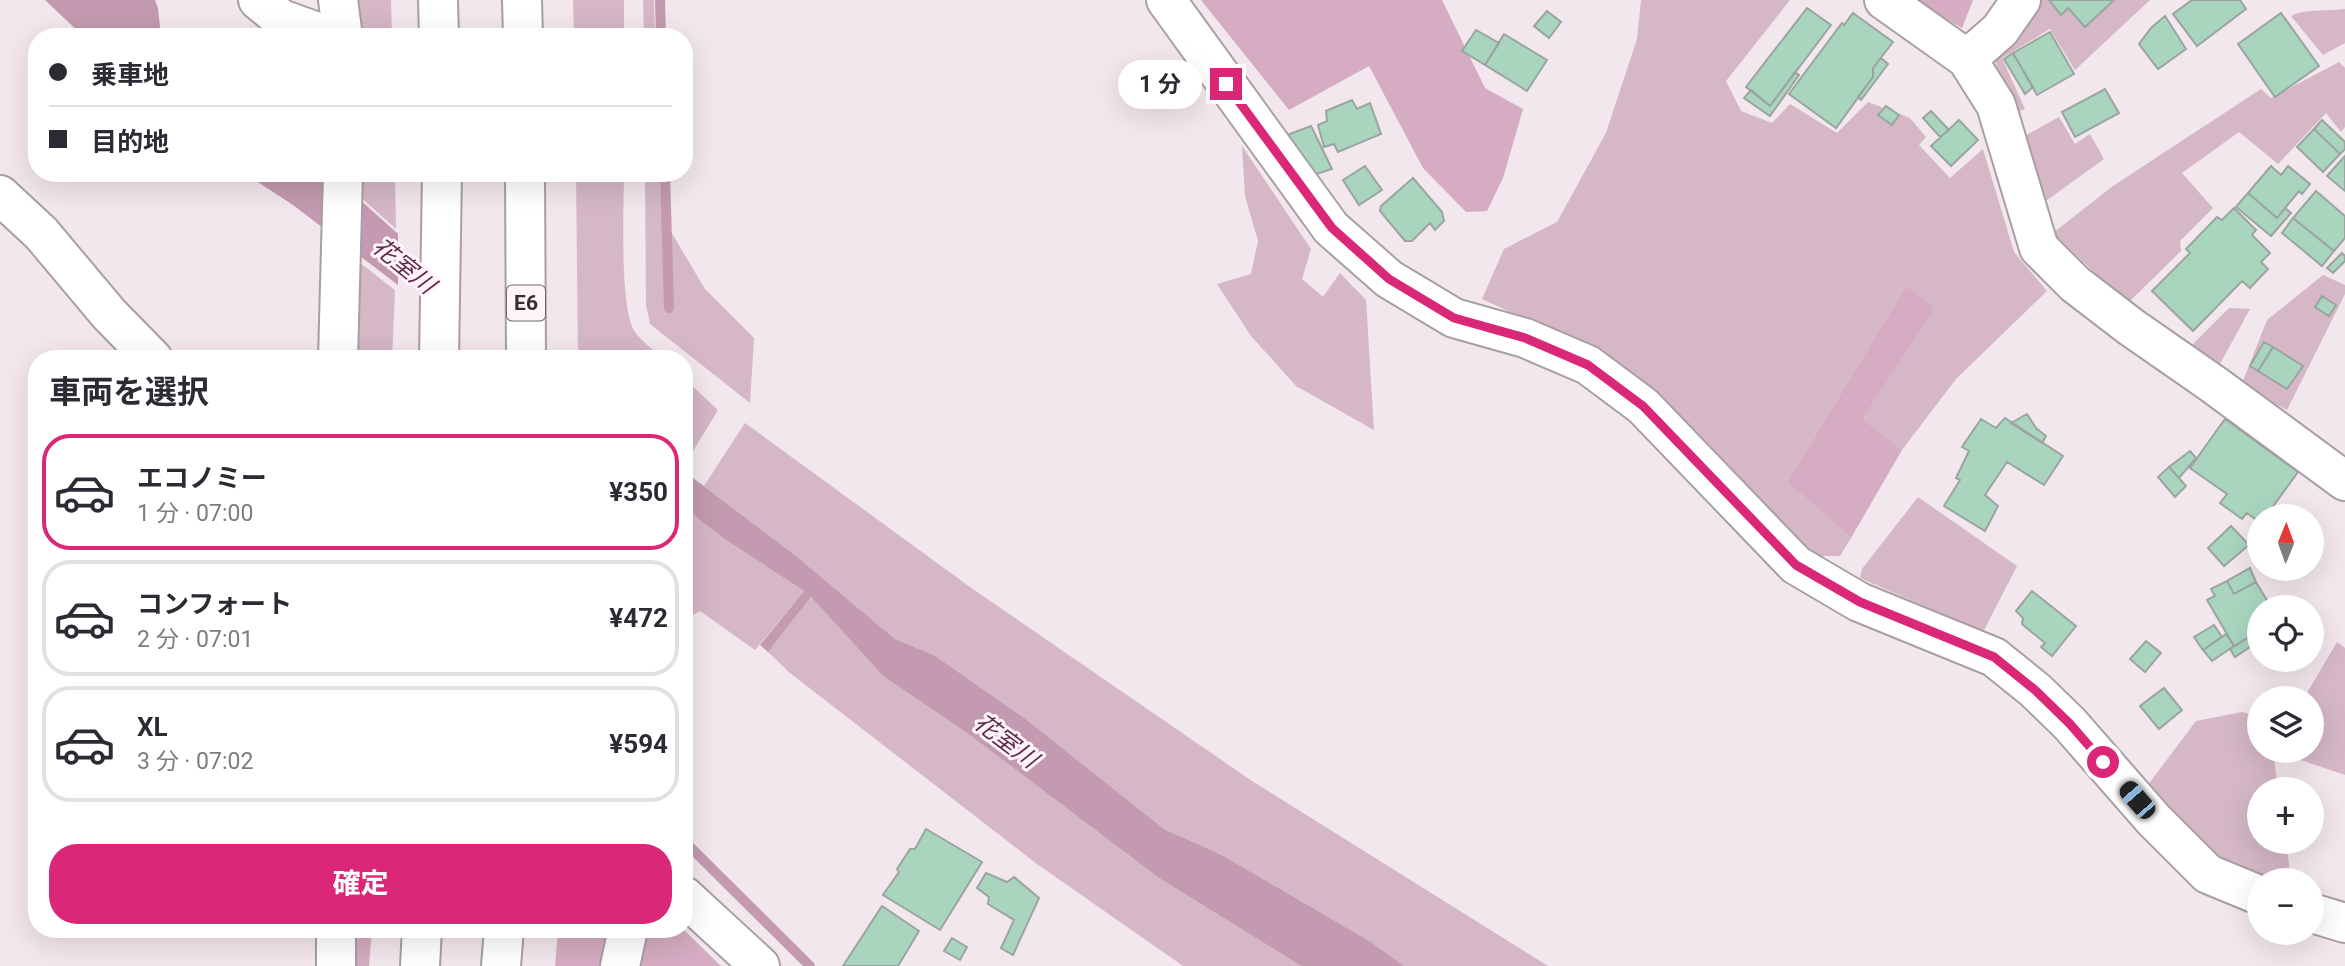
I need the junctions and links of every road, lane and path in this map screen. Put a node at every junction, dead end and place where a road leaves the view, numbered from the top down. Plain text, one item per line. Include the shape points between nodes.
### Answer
1 (258, 0) edge
2 (338, 0) edge
3 (438, 0) edge
4 (522, 0) edge
5 (1166, 0) edge
6 (1884, 0) edge
7 (2021, 0) edge
8 (306, 28) edge
9 (342, 28) edge
10 (439, 28) edge
11 (523, 28) edge
12 (1967, 59) junction
13 (342, 182) edge
14 (442, 182) edge
15 (525, 182) edge
16 (0, 195) edge
17 (339, 342) edge
18 (144, 350) edge
19 (439, 350) edge
20 (526, 350) edge
21 (2345, 481) edge
22 (2247, 890) edge
23 (693, 904) edge
24 (2324, 916) edge
25 (2345, 923) edge
26 (336, 938) edge
27 (422, 938) edge
28 (503, 938) edge
29 (626, 938) edge
30 (336, 966) edge
31 (420, 966) edge
32 (501, 966) edge
33 (620, 966) edge
34 (760, 966) edge

1 - 8 main road via 281,19
2 - 9 main road
3 - 10 main road
4 - 11 main road
5 - 22 main road via 1332,228 1389,279 1454,318 1525,338 1588,365 1643,406 1796,565 1860,602 1994,657 2070,724 2208,874
6 - 12 main road
7 - 12 main road via 2000,30
12 - 21 main road via 1996,105 2039,248 2075,284 2131,327
13 - 17 main road
14 - 19 main road
15 - 20 main road, E6
16 - 18 main road via 41,233
23 - 34 main road
24 - 25 main road
26 - 30 main road
27 - 31 main road
28 - 32 main road
29 - 33 main road

